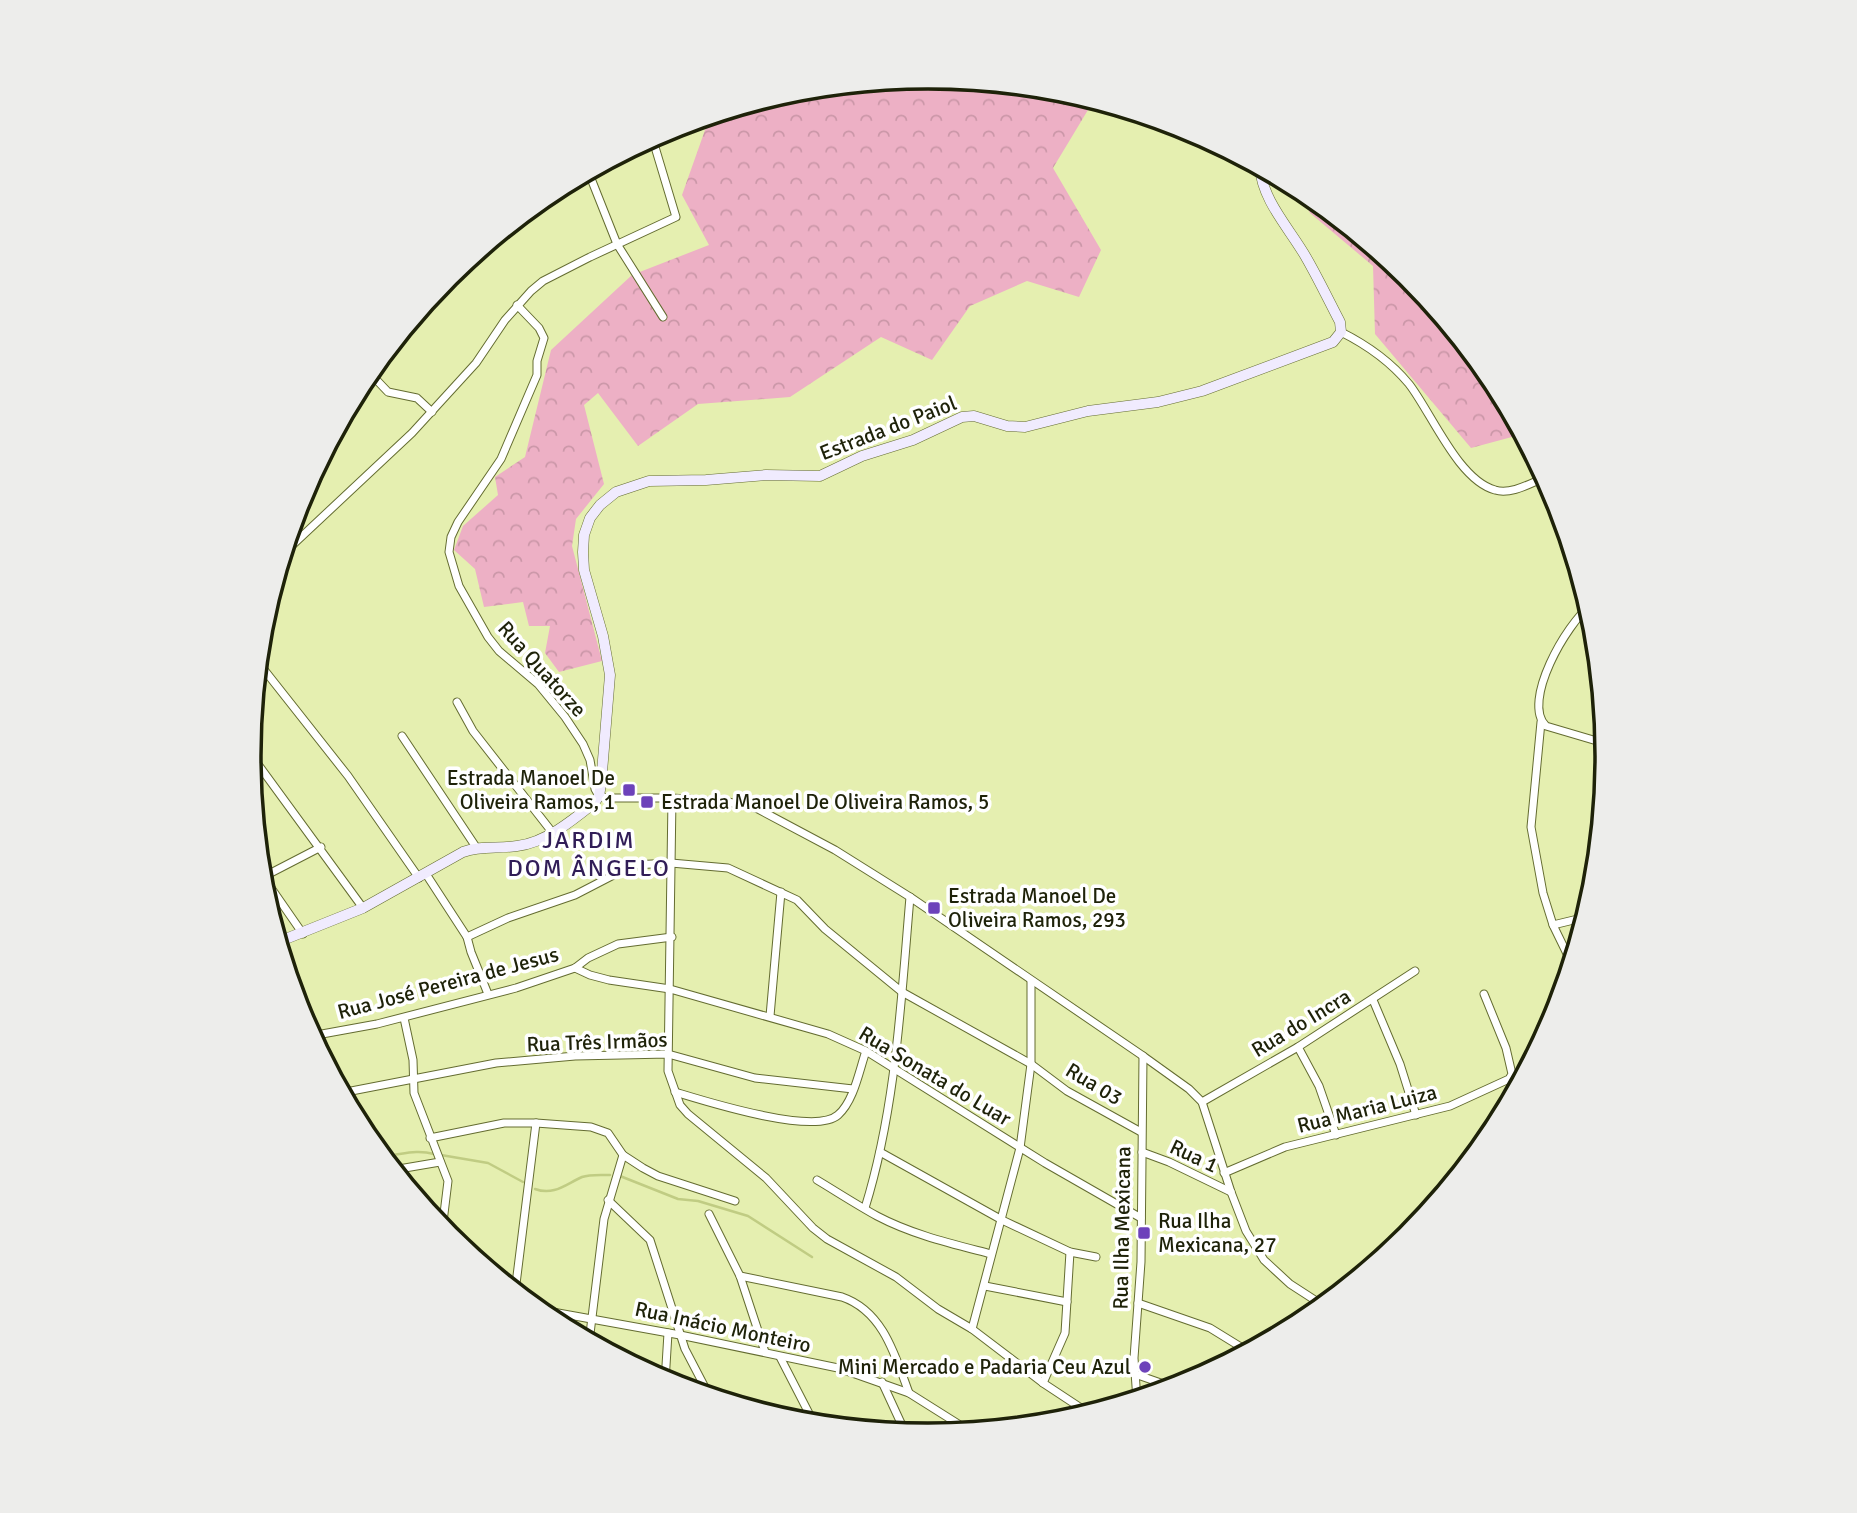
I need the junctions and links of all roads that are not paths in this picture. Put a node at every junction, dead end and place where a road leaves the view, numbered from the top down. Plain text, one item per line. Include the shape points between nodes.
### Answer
1 (655, 148) edge
2 (1261, 178) edge
3 (592, 181) edge
4 (617, 244) junction
5 (517, 305) junction
6 (663, 317) dead end
7 (1340, 328) junction
8 (378, 381) edge
9 (432, 412) junction
10 (1536, 481) edge
11 (298, 540) edge
12 (1580, 614) edge
13 (267, 673) edge
14 (457, 702) dead end
15 (1541, 722) junction
16 (402, 736) dead end
17 (1596, 740) edge
18 (262, 769) edge
19 (599, 796) junction
20 (672, 798) junction
21 (552, 832) junction
22 (321, 847) junction
23 (476, 847) junction
24 (671, 863) junction
25 (271, 871) edge
26 (422, 876) junction
27 (781, 892) junction
28 (276, 895) edge
29 (911, 897) junction
30 (363, 908) junction
31 (1575, 920) edge
32 (1553, 925) junction
33 (303, 934) junction
34 (467, 937) junction
35 (672, 937) junction
36 (287, 939) edge
37 (1566, 952) edge
38 (575, 968) junction
39 (1415, 971) dead end
40 (1031, 981) junction
41 (670, 989) junction
42 (902, 992) junction
43 (488, 994) junction
44 (1484, 994) dead end
45 (1373, 1000) junction
46 (770, 1016) junction
47 (404, 1018) junction
48 (322, 1034) edge
49 (1298, 1047) junction
50 (866, 1051) junction
51 (668, 1054) junction
52 (1143, 1056) junction
53 (1031, 1065) junction
54 (894, 1068) junction
55 (415, 1079) junction
56 (853, 1089) junction
57 (352, 1091) edge
58 (675, 1092) junction
59 (1202, 1102) junction
60 (1416, 1115) junction
61 (536, 1123) junction
62 (1141, 1132) junction
63 (1336, 1135) junction
64 (431, 1140) junction
65 (1020, 1147) junction
66 (880, 1152) junction
67 (1143, 1152) junction
68 (623, 1155) junction
69 (440, 1160) junction
70 (403, 1168) edge
71 (1224, 1173) junction
72 (817, 1180) dead end
73 (1231, 1192) junction
74 (608, 1200) junction
75 (735, 1201) dead end
76 (865, 1208) junction
77 (444, 1214) edge
78 (709, 1214) dead end
79 (1141, 1218) junction
80 (1002, 1220) junction
81 (1070, 1252) junction
82 (991, 1254) junction
83 (1096, 1257) dead end
84 (740, 1276) junction
85 (516, 1281) edge
86 (985, 1286) junction
87 (1314, 1300) edge
88 (1067, 1302) junction
89 (1139, 1303) junction
90 (561, 1313) edge
91 (592, 1318) junction
92 (972, 1329) junction
93 (590, 1331) edge
94 (668, 1333) junction
95 (680, 1335) junction
96 (1240, 1346) edge
97 (765, 1352) junction
98 (780, 1357) junction
99 (666, 1370) edge
100 (1136, 1374) junction
101 (882, 1382) junction
102 (1159, 1382) edge
103 (1043, 1383) junction
104 (704, 1384) edge
105 (1137, 1390) edge
106 (909, 1392) junction
107 (1078, 1406) edge
108 (809, 1413) edge
109 (901, 1423) edge
110 (957, 1423) edge

1 - 4 street via 676,217
2 - 7 street via 1267,196 1307,258
3 - 4 street
4 - 5 street via 543,281
4 - 6 street
5 - 9 street via 476,363
5 - 19 street, Rua Quatorze via 543,335 537,374 509,441 451,537 451,560 488,638 538,684 576,733 590,760
7 - 10 street via 1401,374 1442,437 1483,484 1506,492
7 - 19 street, Estrada do Paiol via 1333,342 1309,352 1158,402 1088,411 1025,427 962,417 811,477 649,481 616,492 590,518 583,552 610,675
8 - 9 street via 388,392 417,398
9 - 11 street
12 - 15 street via 1550,663 1537,706
13 - 26 street
14 - 21 street via 473,731
15 - 17 street
15 - 32 street via 1531,827
16 - 23 street
18 - 22 street
19 - 20 street
19 - 21 street
20 - 24 street
20 - 29 street via 756,808
21 - 23 street via 517,846
22 - 25 street
22 - 30 street
23 - 26 street
24 - 27 street, Rua 03 via 728,868
24 - 34 street, Rua 03 via 634,865 575,895
24 - 35 street
26 - 30 street
26 - 34 street
27 - 42 street, Rua 03 via 806,908
27 - 46 street
28 - 33 street
29 - 40 street
29 - 42 street
30 - 33 street
31 - 32 street
32 - 37 street
33 - 36 street
34 - 43 street
35 - 38 street, Rua José Pereira de Jesus via 618,944
35 - 41 street
38 - 41 street, Rua Sonata do Luar via 609,980
38 - 43 street, Rua José Pereira de Jesus
39 - 45 street, Rua do Incra
40 - 52 street
40 - 53 street
41 - 46 street, Rua Sonata do Luar
41 - 51 street
42 - 53 street, Rua 03
42 - 54 street
43 - 47 street, Rua José Pereira de Jesus
44 - 60 street, Rua Maria Luiza via 1506,1048 1509,1079 1462,1101
45 - 49 street, Rua do Incra
45 - 60 street
46 - 50 street, Rua Sonata do Luar
47 - 48 street, Rua José Pereira de Jesus
47 - 55 street
49 - 59 street, Rua do Incra
49 - 63 street via 1319,1086
50 - 54 street, Rua Sonata do Luar
50 - 56 street
51 - 55 street, Rua Três Irmãos via 496,1063
51 - 56 street, Rua Três Irmãos via 755,1077
51 - 58 street
52 - 59 street
52 - 62 street, Rua Ilha Mexicana
53 - 62 street, Rua 03
53 - 65 street
54 - 65 street, Rua Sonata do Luar
54 - 66 street
55 - 57 street, Rua Três Irmãos
55 - 64 street via 414,1093
56 - 58 street via 841,1112 826,1122 737,1110
58 - 92 street via 688,1114 766,1178 813,1228
59 - 71 street
60 - 63 street, Rua Maria Luiza
61 - 64 street via 504,1123
61 - 68 street via 602,1130
61 - 85 street
62 - 67 street, Rua Ilha Mexicana
63 - 71 street, Rua Maria Luiza via 1285,1147
64 - 69 street
65 - 79 street, Rua Sonata do Luar
65 - 80 street
66 - 76 street
66 - 80 street
67 - 73 street, Rua 1
67 - 79 street, Rua Ilha Mexicana
68 - 74 street
68 - 75 street via 658,1176
69 - 70 street
69 - 77 street via 448,1181
71 - 73 street
72 - 76 street
73 - 87 street via 1264,1260
74 - 91 street
74 - 95 street via 650,1240
76 - 82 street via 915,1232
78 - 84 street
79 - 89 street, Rua Ilha Mexicana
80 - 81 street
80 - 82 street
81 - 83 street
81 - 88 street
82 - 86 street
84 - 97 street
84 - 106 street via 856,1302 878,1324
86 - 88 street
86 - 92 street
88 - 103 street via 1063,1340
89 - 96 street via 1210,1328
89 - 100 street, Rua Ilha Mexicana
90 - 91 street, Rua Inácio Monteiro
91 - 93 street
91 - 94 street, Rua Inácio Monteiro
92 - 103 street
94 - 95 street, Rua Inácio Monteiro
94 - 99 street
95 - 97 street, Rua Inácio Monteiro
95 - 104 street
97 - 98 street, Rua Inácio Monteiro
98 - 101 street, Rua Inácio Monteiro
98 - 108 street
100 - 102 street
100 - 105 street, Rua Ilha Mexicana
101 - 106 street, Rua Inácio Monteiro
101 - 109 street
103 - 107 street
106 - 110 street, Rua Inácio Monteiro

